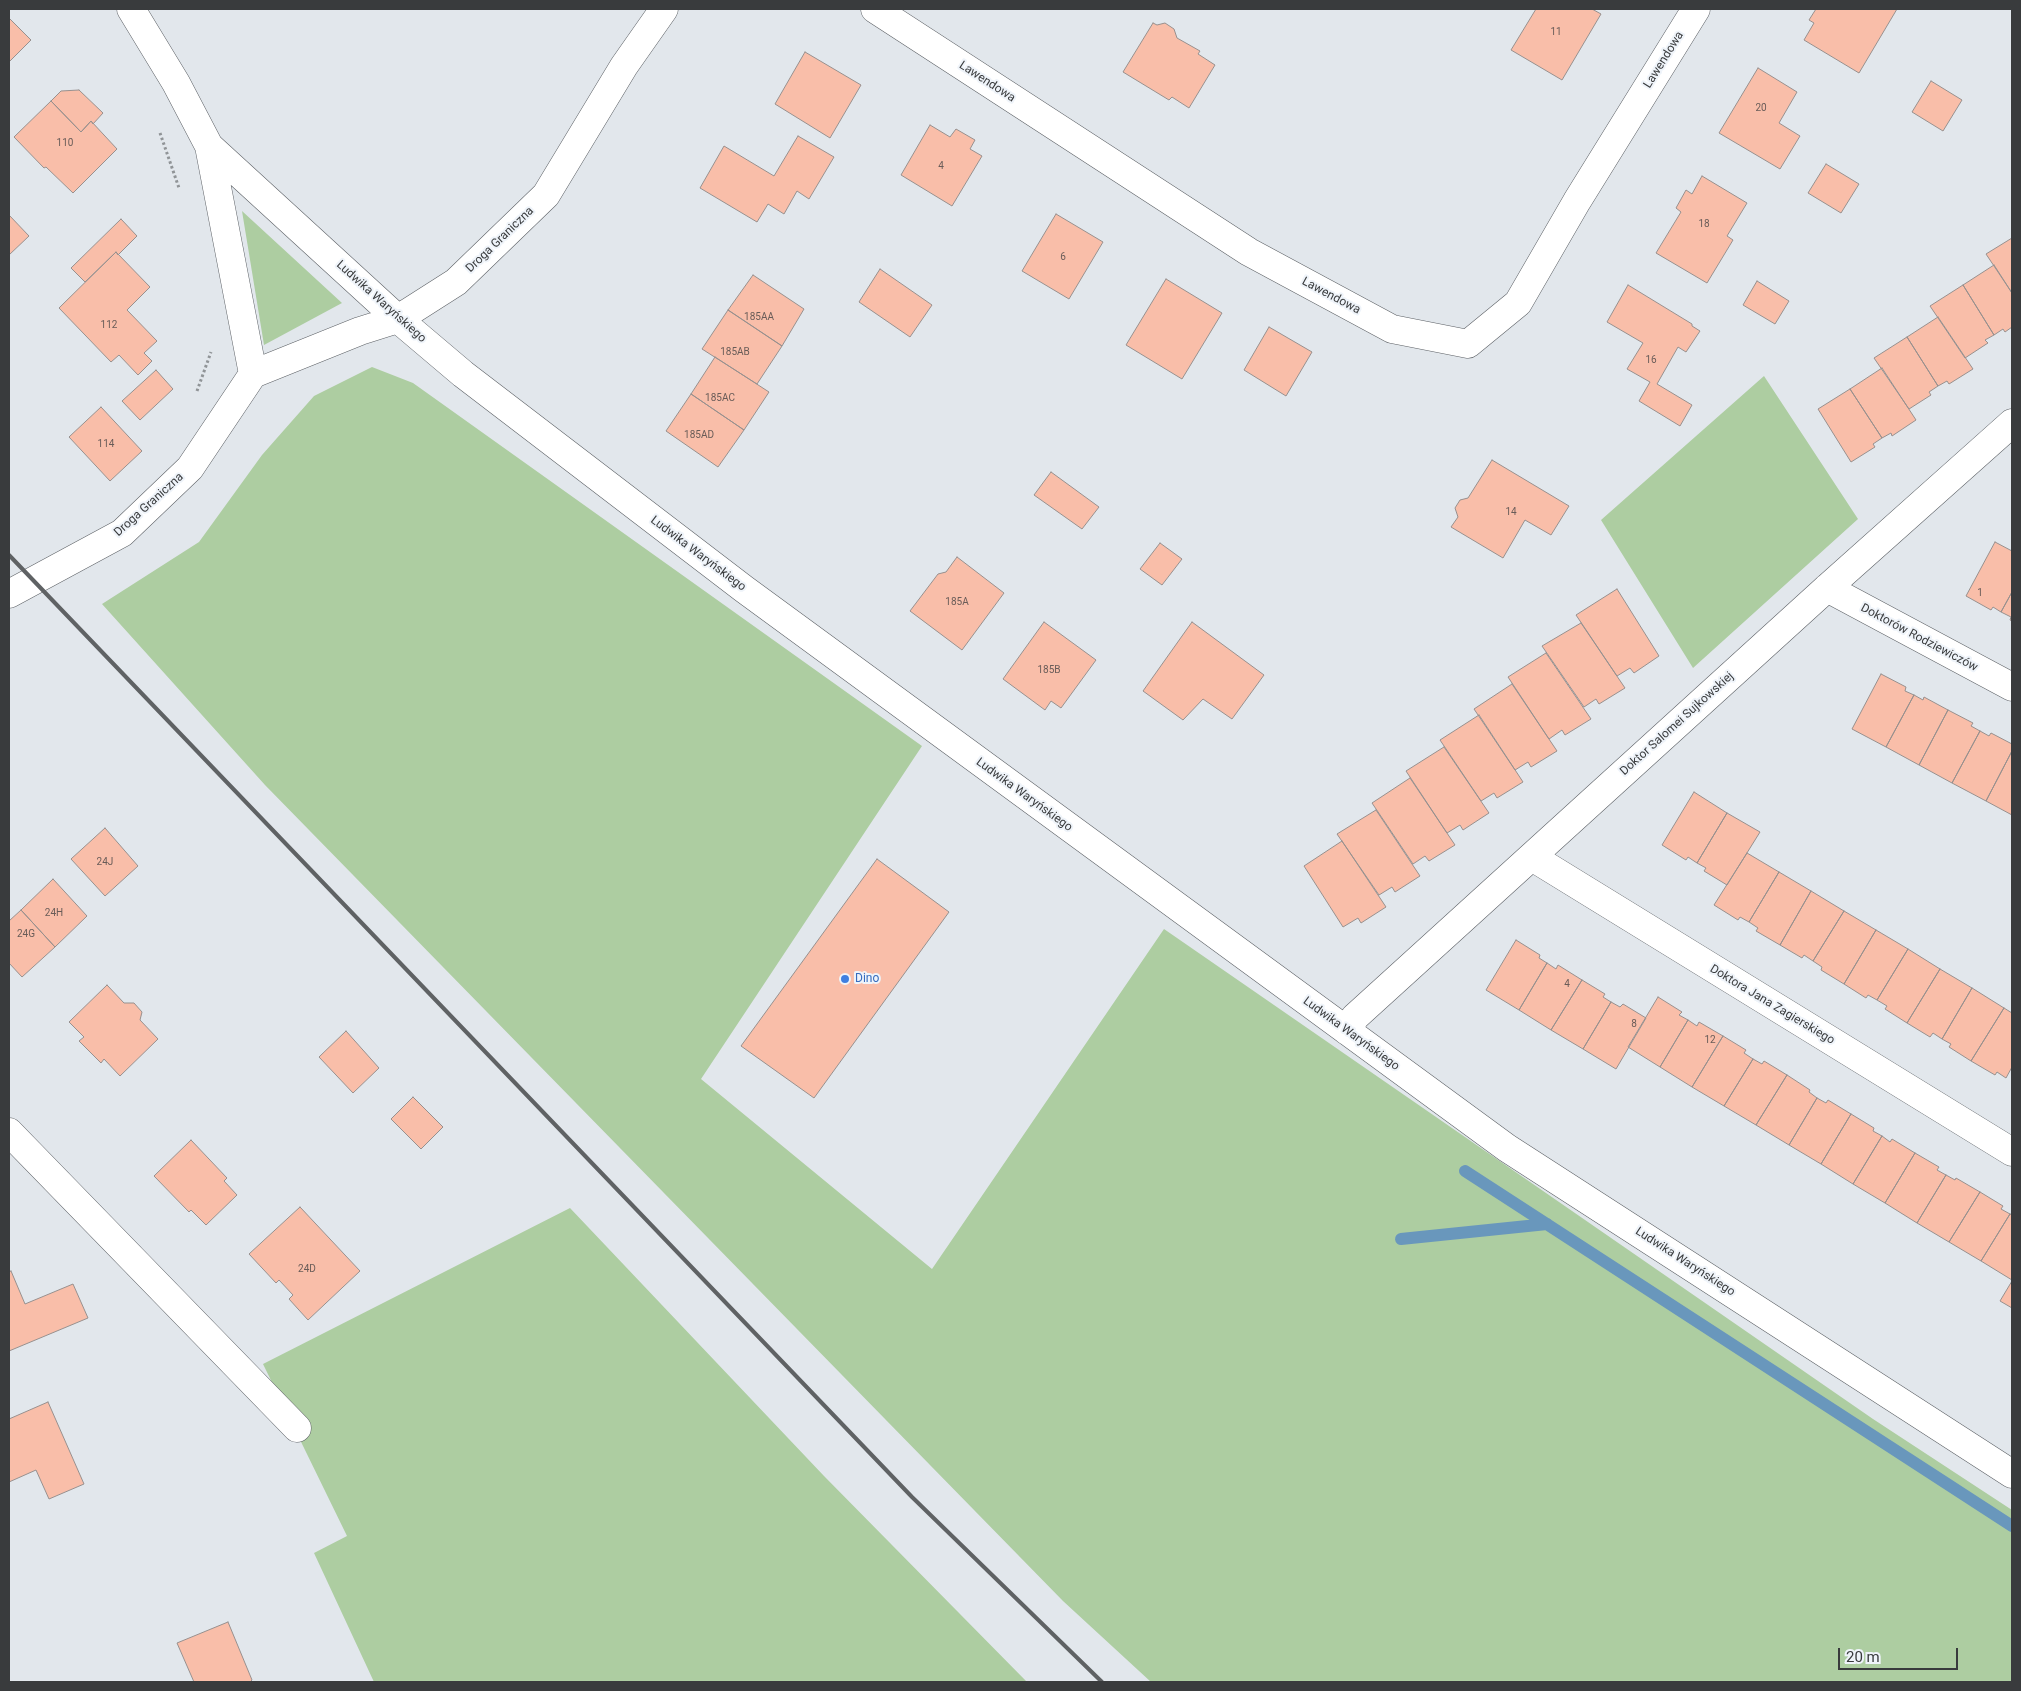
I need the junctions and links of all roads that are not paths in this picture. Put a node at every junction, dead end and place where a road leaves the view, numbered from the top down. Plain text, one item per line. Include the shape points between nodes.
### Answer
1 (131, 9) edge
2 (664, 9) edge
3 (875, 9) edge
4 (1692, 16) edge
5 (209, 146) junction
6 (398, 319) junction
7 (253, 374) junction
8 (2012, 423) edge
9 (1827, 588) junction
10 (9, 594) edge
11 (2012, 687) edge
12 (1532, 857) junction
13 (1347, 1031) junction
14 (9, 1132) edge
15 (2012, 1152) edge
16 (296, 1428) dead end
17 (2012, 1474) edge

1 - 5 street, Ludwika Waryńskiego
2 - 6 street, Droga Graniczna via 624,66 546,195 456,282
3 - 4 street, Lawendowa via 1249,252 1392,329 1468,344 1518,303
5 - 6 street, Ludwika Waryńskiego
5 - 7 street
6 - 7 street, Droga Graniczna
6 - 13 street, Ludwika Waryńskiego via 463,374 744,589
7 - 10 street, Droga Graniczna via 190,468 122,533
8 - 9 street, Doktor Salomei Sujkowskiej
9 - 11 street, Doktorów Rodziewiczów
9 - 12 street, Doktor Salomei Sujkowskiej
12 - 13 street, Doktor Salomei Sujkowskiej via 1355,1016
12 - 15 street, Doktora Jana Zagierskiego
13 - 17 street, Ludwika Waryńskiego via 1507,1148
14 - 16 street

